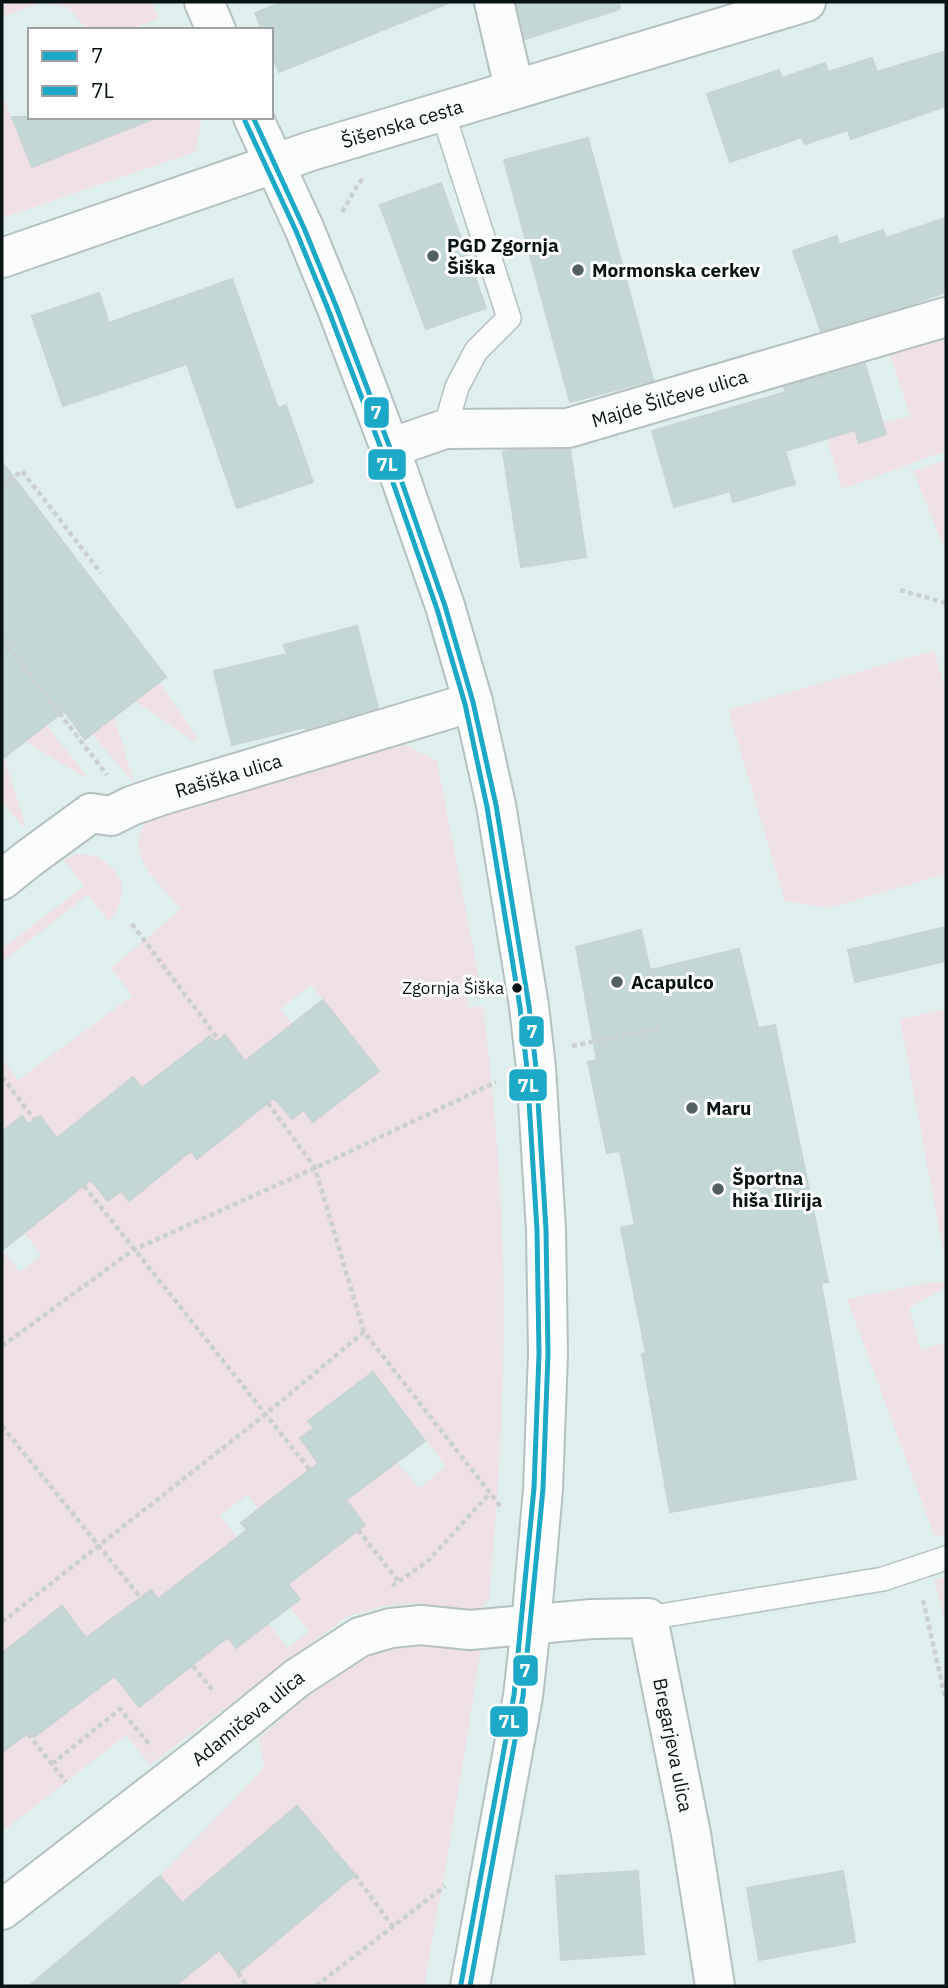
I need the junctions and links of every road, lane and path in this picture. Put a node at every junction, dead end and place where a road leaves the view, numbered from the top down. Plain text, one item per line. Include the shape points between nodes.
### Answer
1 (204, 2) edge
2 (494, 2) edge
3 (806, 2) edge
4 (215, 28) edge
5 (514, 89) junction
6 (442, 110) junction
7 (254, 119) edge
8 (274, 163) junction
9 (2, 258) edge
10 (946, 317) edge
11 (445, 429) junction
12 (390, 448) junction
13 (2, 486) edge
14 (101, 573) dead end
15 (900, 590) dead end
16 (946, 603) edge
17 (2, 639) edge
18 (472, 702) junction
19 (131, 806) junction
20 (2, 880) edge
21 (132, 924) dead end
22 (664, 1027) dead end
23 (219, 1040) dead end
24 (568, 1047) dead end
25 (2, 1077) edge
26 (501, 1079) dead end
27 (268, 1103) dead end
28 (35, 1119) dead end
29 (315, 1168) junction
30 (84, 1185) dead end
31 (133, 1250) junction
32 (364, 1332) junction
33 (2, 1346) edge
34 (266, 1414) junction
35 (2, 1426) edge
36 (310, 1470) dead end
37 (490, 1493) junction
38 (503, 1510) dead end
39 (358, 1530) dead end
40 (99, 1546) junction
41 (946, 1558) edge
42 (916, 1569) junction
43 (398, 1581) junction
44 (388, 1588) dead end
45 (407, 1592) dead end
46 (140, 1597) dead end
47 (648, 1618) junction
48 (2, 1622) edge
49 (531, 1625) junction
50 (193, 1666) dead end
51 (218, 1696) dead end
52 (946, 1701) edge
53 (28, 1734) dead end
54 (66, 1782) dead end
55 (355, 1875) dead end
56 (447, 1885) dead end
57 (2, 1909) edge
58 (393, 1927) junction
59 (238, 1973) dead end
60 (247, 1986) edge
61 (316, 1986) edge
62 (470, 1986) edge
63 (715, 1986) edge

1 - 4 street
2 - 5 street
3 - 5 street, Šišenska cesta
5 - 6 street, Šišenska cesta
6 - 8 street, Šišenska cesta
6 - 11 lane via 509,318 476,351 457,387
7 - 8 street
8 - 9 street, Šišenska cesta
8 - 12 street via 336,306
10 - 11 street, Majde Šilčeve ulica via 568,428
11 - 12 street, Majde Šilčeve ulica
12 - 18 street via 445,606
13 - 14 path via 22,471
15 - 16 path
17 - 19 path
18 - 19 street, Rašiška ulica
18 - 49 street via 496,805 536,1068 548,1354
19 - 20 street, Rašiška ulica via 111,816 91,813
21 - 23 path
22 - 24 path
25 - 28 path
26 - 29 path
27 - 29 path
29 - 31 path
29 - 32 path
30 - 31 path
31 - 33 path
31 - 34 path
32 - 34 path
32 - 37 path
34 - 36 path
34 - 40 path
35 - 40 path
37 - 38 path
37 - 43 path via 428,1561
39 - 43 path
40 - 46 path
40 - 48 path
41 - 42 lane
42 - 47 lane via 883,1579
42 - 52 path
43 - 44 path
43 - 45 path
47 - 49 street
47 - 63 street, Bregarjeva ulica
49 - 57 street, Adamičeva ulica via 470,1630 421,1625 360,1637 297,1678
49 - 62 street via 523,1696
50 - 51 path
53 - 54 path
55 - 58 path
56 - 58 path
58 - 61 path
59 - 60 path

